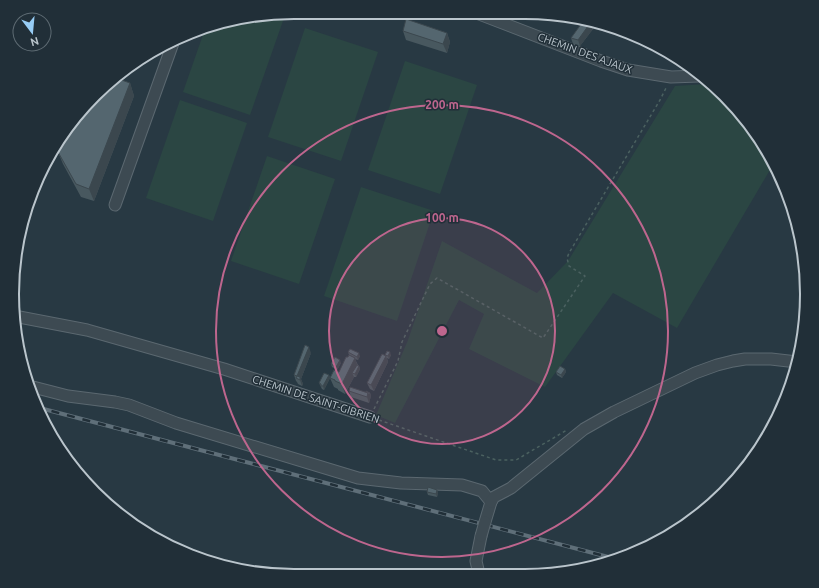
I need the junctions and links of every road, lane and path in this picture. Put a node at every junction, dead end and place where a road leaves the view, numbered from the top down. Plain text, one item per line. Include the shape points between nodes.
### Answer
1 (492, 19) edge
2 (171, 47) edge
3 (692, 76) edge
4 (671, 77) junction
5 (115, 205) dead end
6 (20, 317) edge
7 (792, 361) edge
8 (36, 388) edge
9 (370, 417) junction
10 (568, 429) dead end
11 (491, 502) junction
12 (478, 569) edge

1 - 4 street, CHEMIN DES AJAUX via 621,68
2 - 5 street
3 - 4 street, CHEMIN DES AJAUX
4 - 9 path via 660,100 569,253 569,266 585,276 543,338 437,278 430,284 420,303 402,342 398,361
6 - 9 street, CHEMIN DE SAINT-GIBRIEN via 87,330 224,369
7 - 11 street via 746,359 695,373 584,429
8 - 11 street via 68,396 129,405 358,478 401,483 462,485 482,491
9 - 10 path, CHEMIN DE SAINT-GIBRIEN via 496,460 516,460
11 - 12 street, bridge via 476,561

